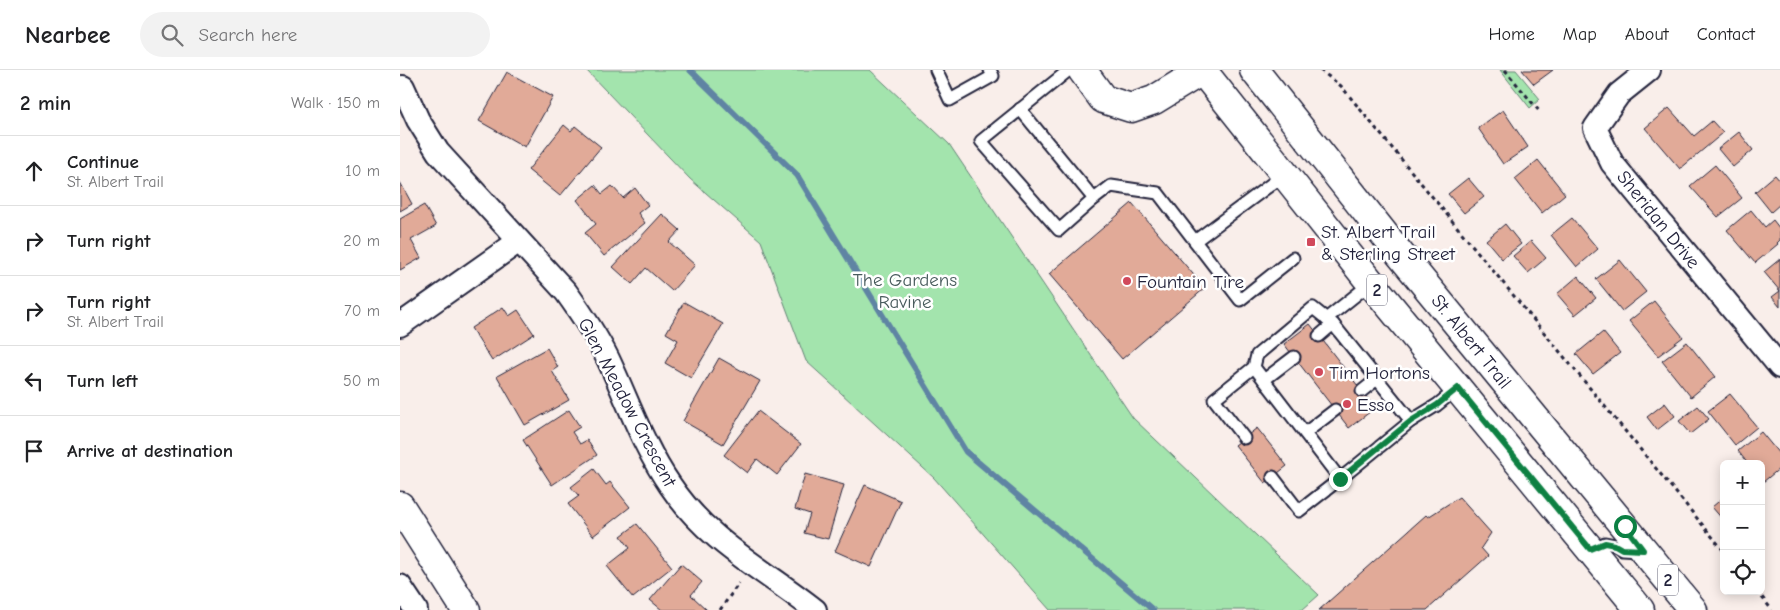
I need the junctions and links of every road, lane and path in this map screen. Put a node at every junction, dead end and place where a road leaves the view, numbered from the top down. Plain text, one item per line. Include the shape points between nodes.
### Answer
1 (936, 70) edge
2 (990, 70) edge
3 (1069, 70) edge
4 (1082, 70) edge
5 (1202, 70) edge
6 (1254, 70) edge
7 (1320, 70) edge
8 (1505, 70) edge
9 (1649, 70) edge
10 (404, 87) dead end
11 (1020, 109) junction
12 (1540, 112) dead end
13 (1285, 174) junction
14 (1094, 199) junction
15 (519, 241) junction
16 (1195, 241) junction
17 (1293, 258) dead end
18 (1371, 283) junction
19 (1330, 321) junction
20 (400, 325) edge
21 (1319, 336) dead end
22 (1294, 357) dead end
23 (1254, 368) junction
24 (1780, 368) edge
25 (1377, 379) junction
26 (1264, 380) junction
27 (1458, 388) junction
28 (1362, 391) dead end
29 (1335, 410) dead end
30 (1411, 421) junction
31 (1305, 433) junction
32 (1244, 438) dead end
33 (1273, 477) dead end
34 (1340, 479) junction
35 (400, 506) edge
36 (1590, 549) junction
37 (1643, 550) junction
38 (1723, 550) edge
39 (740, 583) dead end
40 (400, 586) edge
41 (1760, 595) edge
42 (416, 610) edge
43 (466, 610) edge
44 (720, 610) edge
45 (815, 610) edge
46 (1640, 610) edge
47 (1693, 610) edge
48 (1772, 610) edge

1 - 2 lane via 950,100 993,76
3 - 11 lane
4 - 5 main road via 1103,99 1131,108 1154,100
5 - 13 main road, 2
6 - 37 main road, St. Albert Trail / 2 via 1399,254
7 - 38 path via 1341,86
8 - 12 path
9 - 24 street, Sheridan Drive via 1619,94 1595,128 1612,162
10 - 15 street, Glen Meadow Crescent via 418,120 438,152
11 - 14 lane
11 - 14 lane via 981,141 1059,230
13 - 16 lane
13 - 18 main road, 2
14 - 16 lane via 1111,186 1158,193
15 - 20 street
15 - 45 street, Glen Meadow Crescent via 566,292 594,333 651,454 682,502 719,541
16 - 17 lane via 1240,300
18 - 19 lane
18 - 27 main road, 2
19 - 21 lane
19 - 23 lane via 1313,308 1257,355
19 - 25 lane
22 - 26 lane
23 - 26 lane
23 - 32 lane via 1214,399
25 - 28 lane
25 - 30 lane
26 - 31 lane
27 - 30 lane
27 - 36 main road, 2
29 - 31 lane
30 - 34 lane
31 - 34 lane
33 - 34 lane via 1299,510
35 - 43 main road
36 - 37 lane via 1605,543 1622,549
36 - 46 main road, 2
37 - 47 main road, St. Albert Trail / 2
39 - 44 path
40 - 42 street
41 - 48 path

